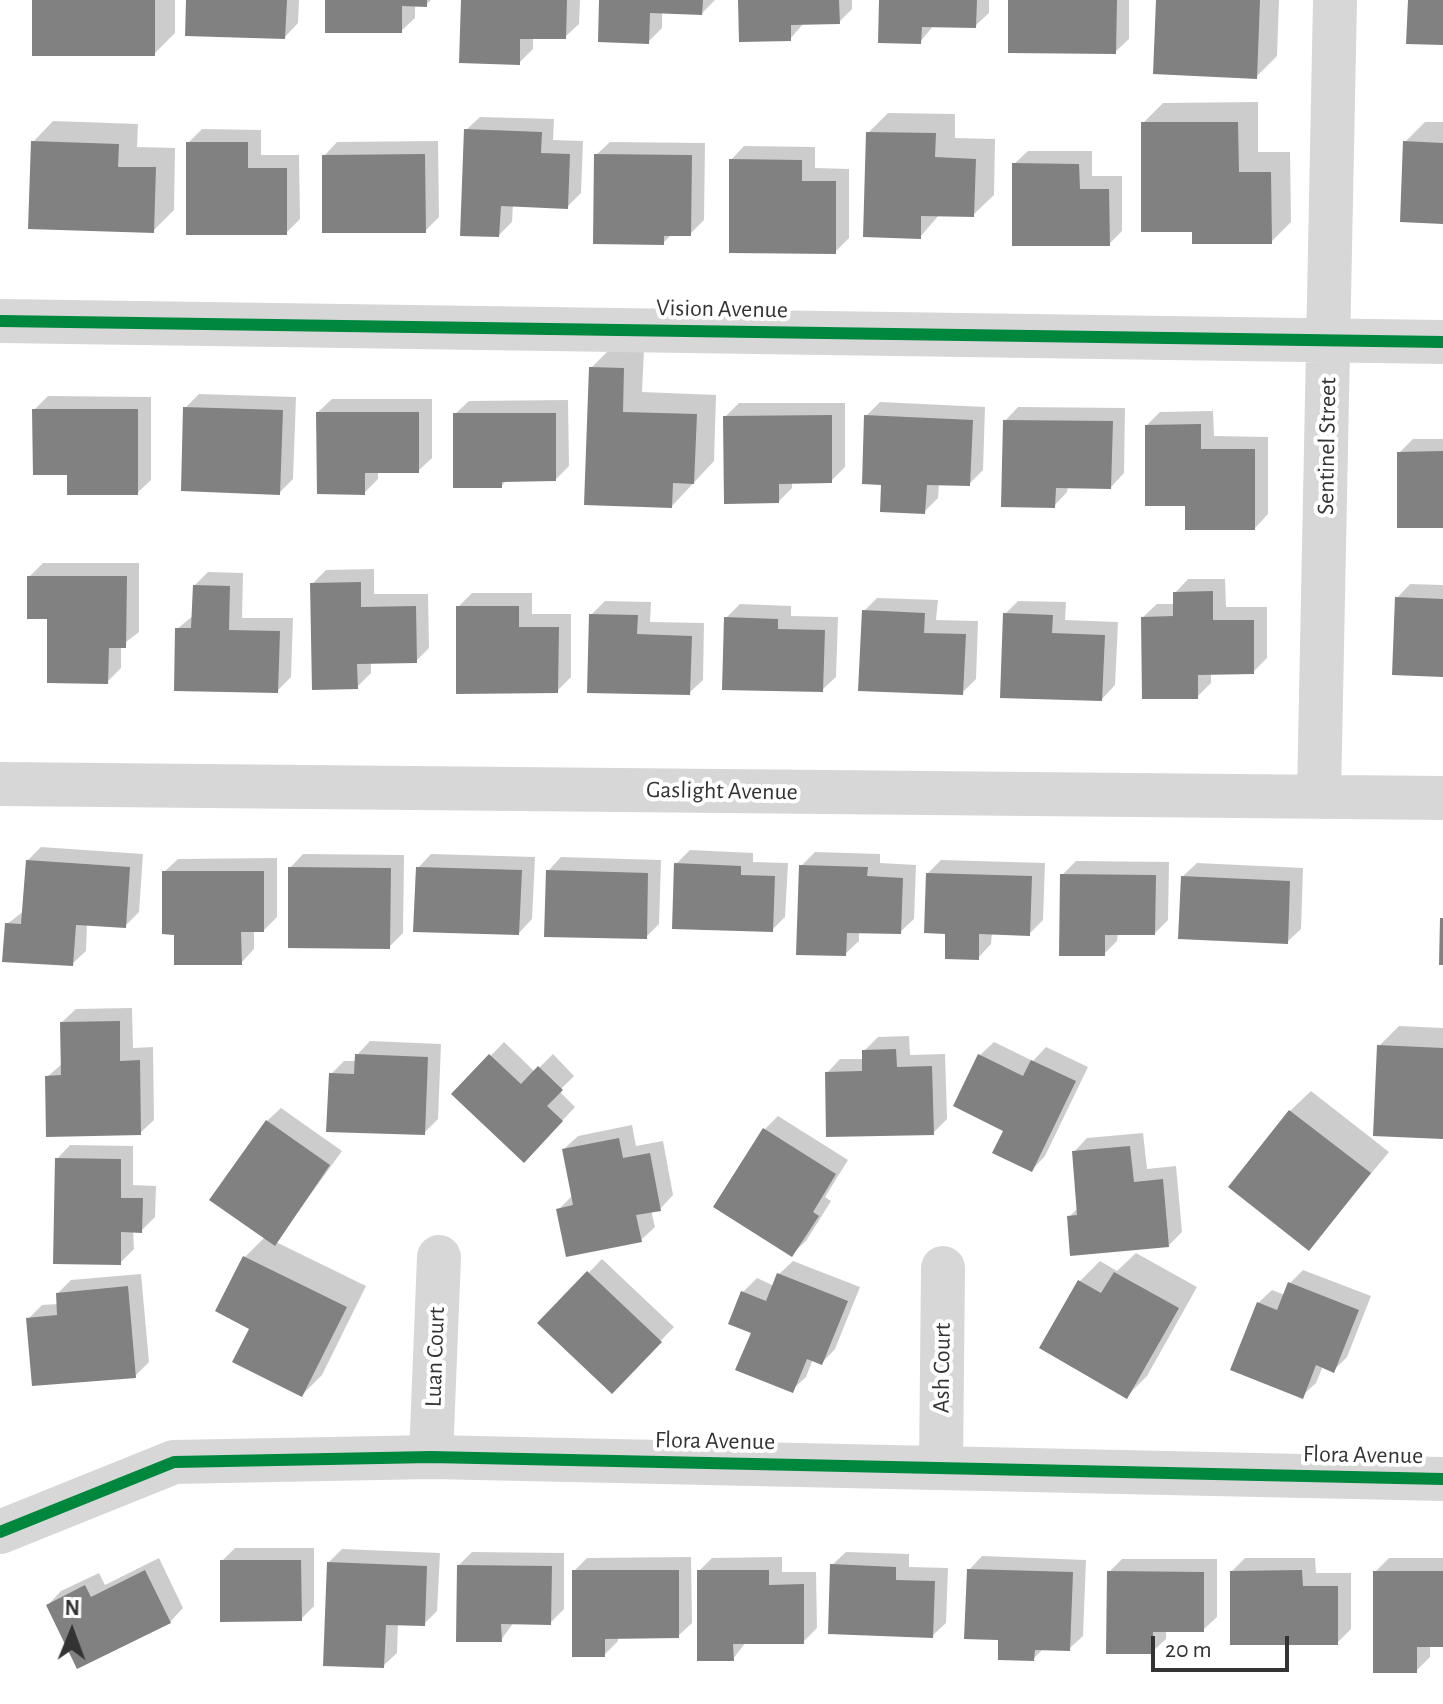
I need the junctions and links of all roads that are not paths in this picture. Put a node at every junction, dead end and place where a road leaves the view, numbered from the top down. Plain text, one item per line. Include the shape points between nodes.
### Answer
1 (1335, 0) edge
2 (0, 321) edge
3 (1329, 340) junction
4 (1443, 342) edge
5 (0, 784) edge
6 (1319, 796) junction
7 (1443, 798) edge
8 (439, 1257) dead end
9 (943, 1268) dead end
10 (431, 1457) junction
11 (941, 1468) junction
12 (1443, 1479) edge
13 (0, 1532) edge

1 - 3 street, Sentinel Street
2 - 3 street, Vision Avenue
3 - 4 street, Vision Avenue
3 - 6 street, Sentinel Street
5 - 6 street, Gaslight Avenue
6 - 7 street, Gaslight Avenue
8 - 10 street, Luan Court
9 - 11 street, Ash Court
10 - 11 street, Flora Avenue
10 - 13 street, Flora Avenue via 174,1462
11 - 12 street, Flora Avenue

